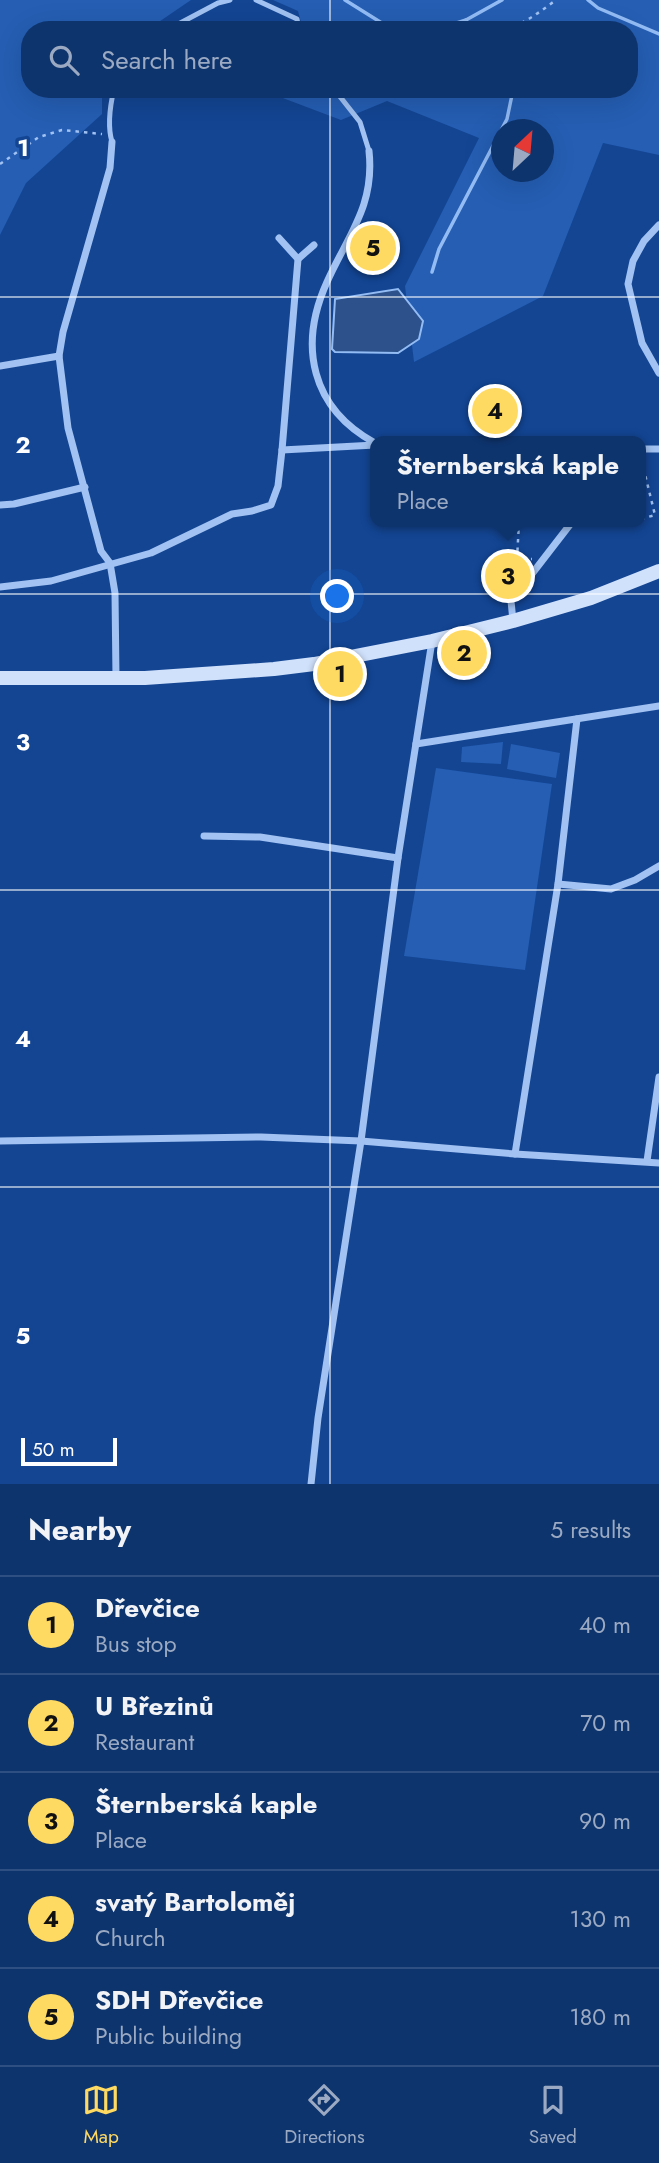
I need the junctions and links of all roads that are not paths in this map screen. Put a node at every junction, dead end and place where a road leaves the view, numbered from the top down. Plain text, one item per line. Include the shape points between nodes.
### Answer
1 (229, 0) edge
2 (256, 0) edge
3 (184, 21) edge
4 (297, 21) edge
5 (112, 98) edge
6 (341, 98) edge
7 (111, 138) joint
8 (369, 151) joint
9 (659, 225) edge
10 (279, 238) dead end
11 (314, 245) dead end
12 (298, 259) junction
13 (59, 356) junction
14 (0, 366) edge
15 (659, 373) edge
16 (370, 441) edge
17 (370, 444) edge
18 (282, 450) junction
19 (85, 487) junction
20 (0, 505) edge
21 (568, 527) edge
22 (110, 563) junction
23 (659, 571) edge
24 (0, 587) edge
25 (513, 621) junction
26 (432, 640) junction
27 (0, 678) edge
28 (116, 678) junction
29 (659, 706) edge
30 (577, 719) junction
31 (416, 744) junction
32 (204, 836) dead end
33 (398, 858) junction
34 (659, 866) edge
35 (558, 884) junction
36 (659, 1077) edge
37 (0, 1141) edge
38 (361, 1141) junction
39 (515, 1154) junction
40 (647, 1161) junction
41 (659, 1163) edge
42 (311, 1484) edge

1 - 3 lane
2 - 4 lane
5 - 7 lane
6 - 8 lane via 360,122
7 - 13 street via 110,169
8 - 16 street via 365,204 323,292 313,347 316,379 329,404
9 - 15 street via 633,261 628,284 642,343
10 - 12 street
11 - 12 street
12 - 18 street
13 - 14 street
13 - 19 street via 68,428
17 - 18 street
18 - 22 street via 271,505 232,514 151,553
19 - 20 street
19 - 22 street via 101,551
21 - 25 street via 511,601
22 - 24 street via 51,581
22 - 28 street
23 - 25 main road
25 - 26 main road
26 - 28 main road via 274,669
26 - 31 street
27 - 28 main road
29 - 30 street
30 - 31 street
30 - 35 street
31 - 33 street
32 - 33 street via 260,837
33 - 38 street
34 - 35 street via 611,889
35 - 39 street
36 - 40 street
37 - 38 street via 261,1137
38 - 39 street
38 - 42 street
39 - 40 street
40 - 41 street

